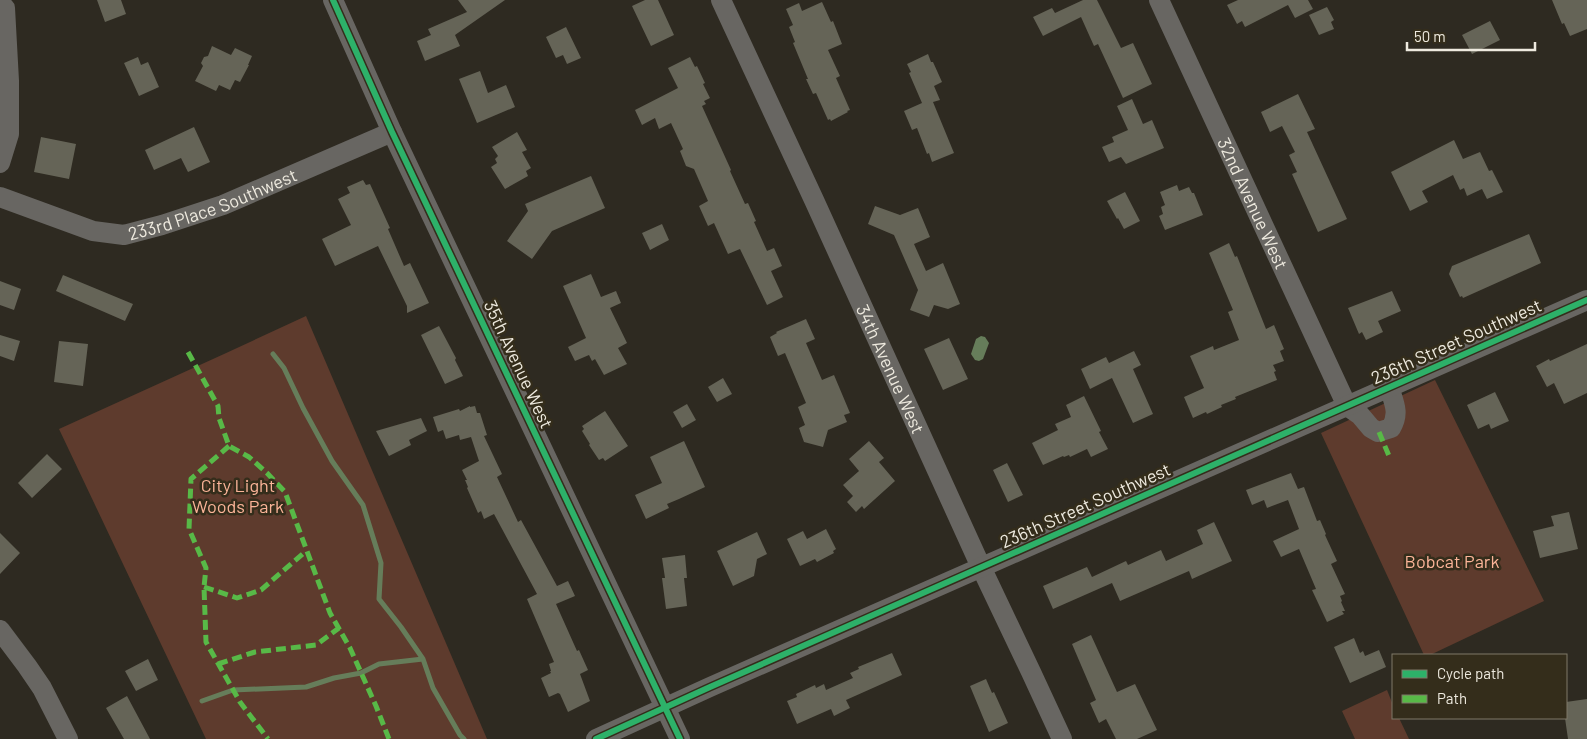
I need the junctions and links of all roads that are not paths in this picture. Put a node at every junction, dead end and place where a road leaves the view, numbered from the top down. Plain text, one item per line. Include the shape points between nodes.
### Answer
1 (333, 0) edge
2 (721, 0) edge
3 (1159, 0) edge
4 (5, 8) dead end
5 (392, 132) junction
6 (0, 163) edge
7 (0, 197) edge
8 (1587, 300) edge
9 (1389, 387) junction
10 (1347, 406) junction
11 (980, 567) junction
12 (0, 630) edge
13 (665, 708) junction
14 (68, 739) edge
15 (596, 739) edge
16 (680, 739) edge
17 (1062, 739) edge

1 - 5 street, 35th Avenue West
2 - 11 street, 34th Avenue West
3 - 10 street, 32nd Avenue West
4 - 6 street via 9,134
5 - 7 street, 233rd Place Southwest via 223,205 124,235 93,231
5 - 13 street, 35th Avenue West
8 - 9 street, 236th Street Southwest
9 - 10 street, 236th Street Southwest
9 - 10 street via 1396,418 1391,428 1378,432
10 - 11 street, 236th Street Southwest
11 - 13 street, 236th Street Southwest
11 - 17 street, 34th Avenue West
12 - 14 street via 42,688
13 - 15 street, 236th Street Southwest
13 - 16 street, 35th Avenue West

